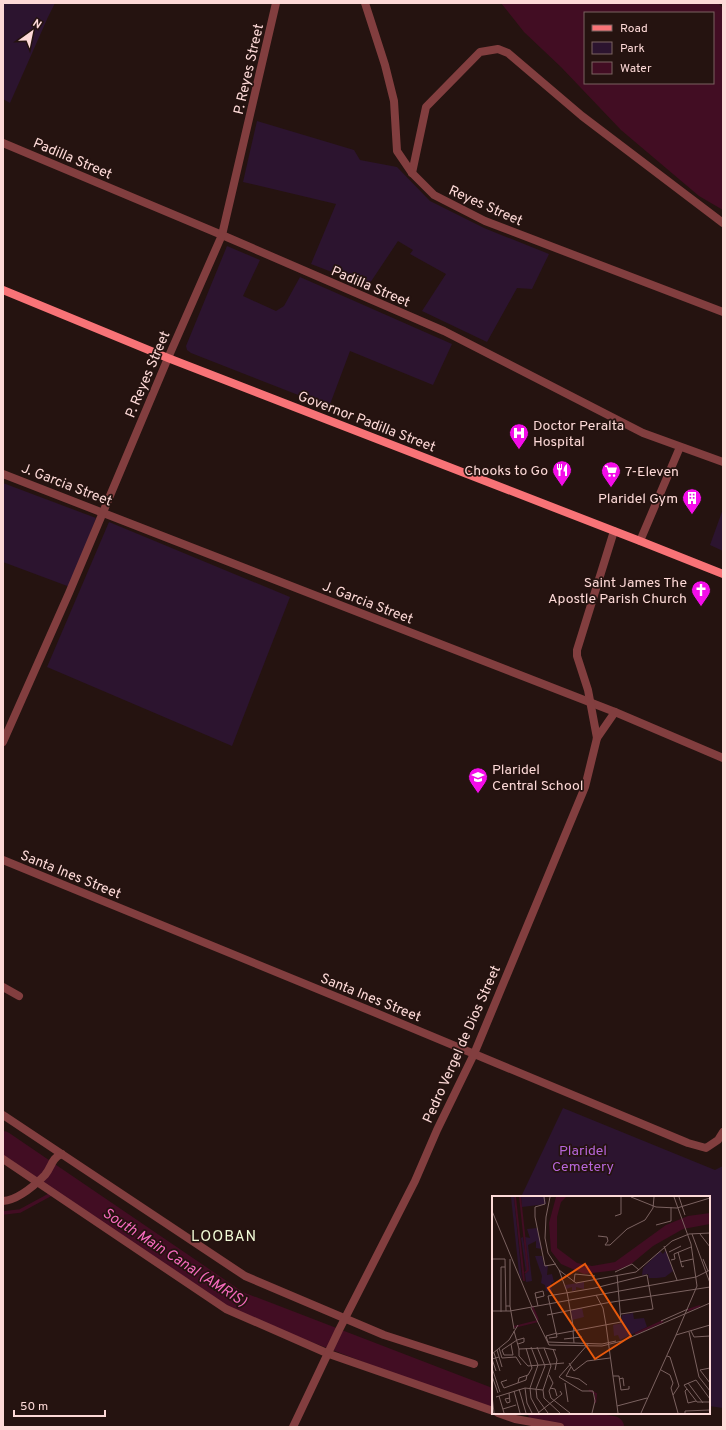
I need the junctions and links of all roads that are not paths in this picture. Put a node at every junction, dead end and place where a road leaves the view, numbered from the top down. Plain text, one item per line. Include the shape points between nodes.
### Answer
1 (276, 3) edge
2 (365, 3) edge
3 (3, 143) edge
4 (412, 173) junction
5 (723, 224) edge
6 (222, 236) junction
7 (3, 290) edge
8 (723, 312) edge
9 (168, 358) junction
10 (680, 447) junction
11 (723, 462) edge
12 (3, 474) edge
13 (104, 513) junction
14 (614, 531) junction
15 (640, 541) junction
16 (723, 574) edge
17 (590, 702) junction
18 (615, 712) junction
19 (597, 738) junction
20 (3, 742) edge
21 (723, 758) edge
22 (3, 860) edge
23 (3, 987) edge
24 (19, 996) dead end
25 (474, 1054) junction
26 (3, 1115) edge
27 (723, 1132) edge
28 (59, 1155) junction
29 (3, 1159) edge
30 (37, 1181) junction
31 (3, 1201) edge
32 (345, 1319) junction
33 (330, 1352) junction
34 (474, 1364) dead end
35 (492, 1411) edge
36 (501, 1414) edge
37 (293, 1427) edge
38 (560, 1427) edge

1 - 6 street, P. Reyes Street
2 - 4 street, Reyes Street via 394,101 397,151
3 - 6 street, Padilla Street
4 - 5 street via 426,107 480,52 498,49 508,53 582,116
4 - 8 street, Reyes Street via 434,195 485,221
6 - 9 street, P. Reyes Street
6 - 10 street, Padilla Street via 444,331 643,433
7 - 9 main road, Governor Padilla Street
9 - 13 street, P. Reyes Street
9 - 14 main road, Governor Padilla Street
10 - 11 street, Padilla Street
10 - 15 street
12 - 13 street, J. Garcia Street
13 - 17 street, J. Garcia Street
13 - 20 street, P. Reyes Street
14 - 15 main road, Governor Padilla Street
14 - 17 street, Pedro Vergel de Dios Street via 577,650
15 - 16 main road, Governor Padilla Street
17 - 18 street, J. Garcia Street
17 - 19 street, Pedro Vergel de Dios Street
18 - 19 street, Pedro Vergel de Dios Street
18 - 21 street, J. Garcia Street
19 - 25 street, Pedro Vergel de Dios Street via 585,787
22 - 25 street, Santa Ines Street
23 - 24 street
25 - 27 street, Santa Ines Street via 688,1144 706,1148 718,1140
25 - 32 street, Pedro Vergel de Dios Street via 415,1182
26 - 28 street
28 - 30 street via 45,1175
28 - 32 street via 245,1276
29 - 30 street
30 - 31 street via 24,1193 12,1200
30 - 33 street via 226,1309
32 - 33 street, Pedro Vergel de Dios Street
32 - 34 street via 384,1335
33 - 35 street
33 - 37 street, Pedro Vergel de Dios Street
36 - 38 street

